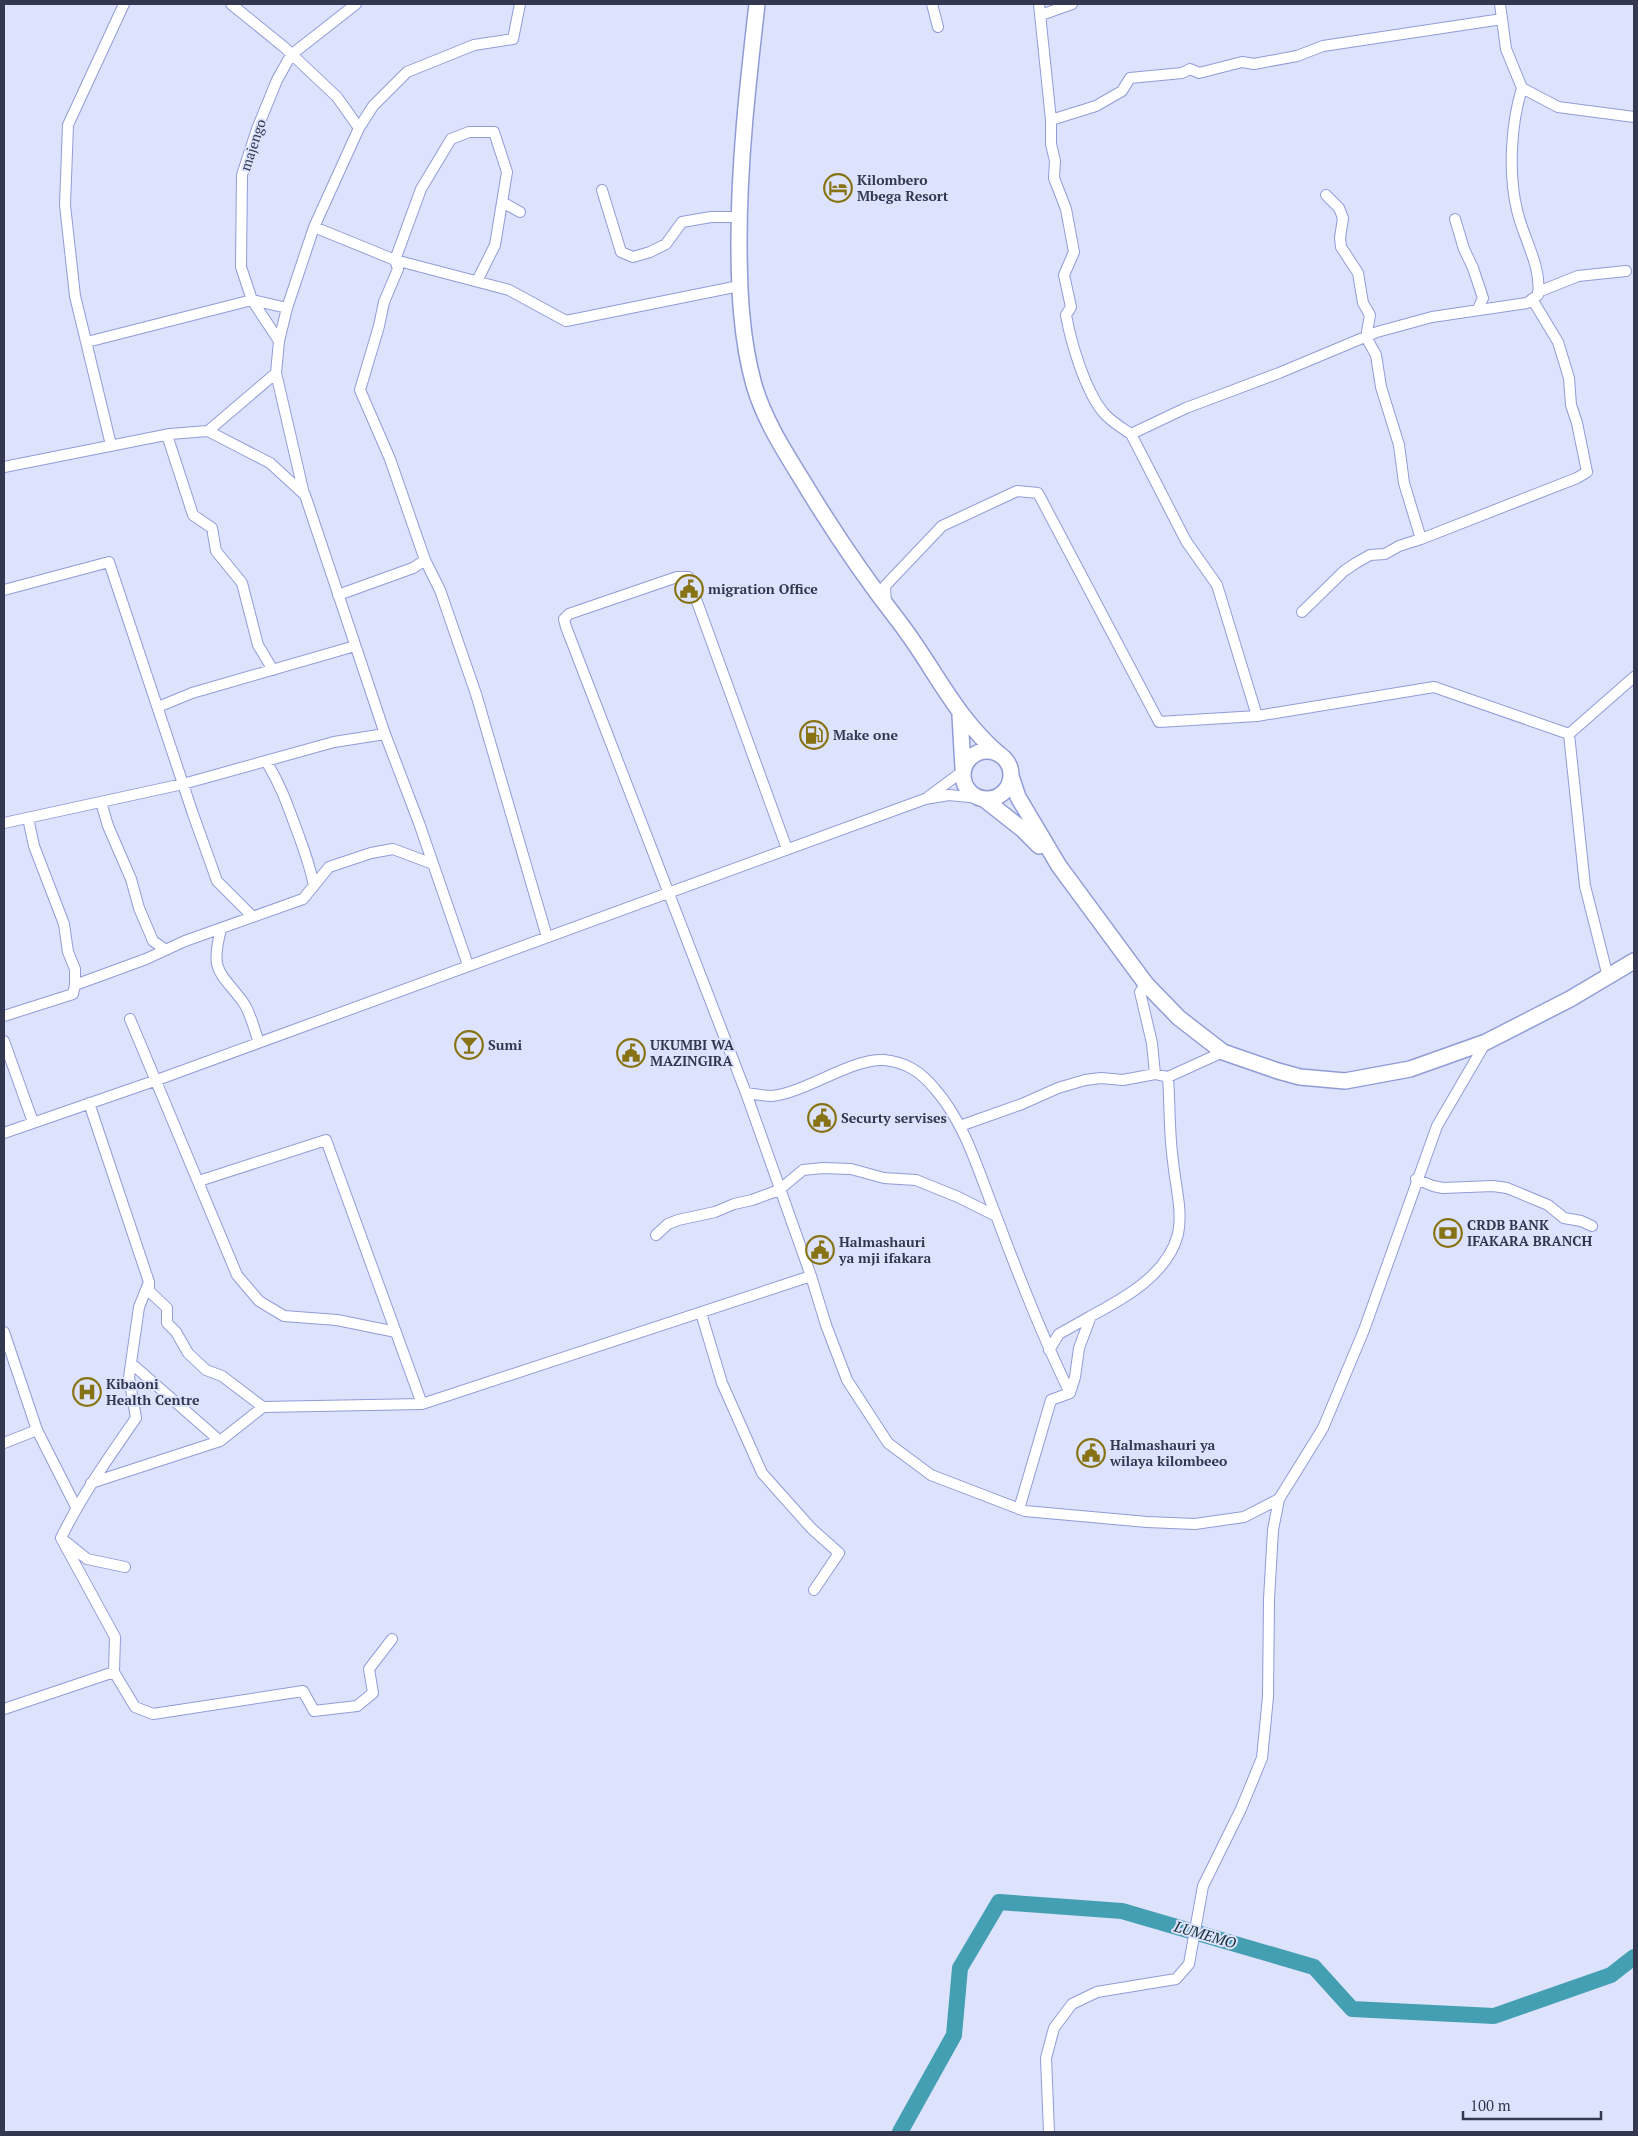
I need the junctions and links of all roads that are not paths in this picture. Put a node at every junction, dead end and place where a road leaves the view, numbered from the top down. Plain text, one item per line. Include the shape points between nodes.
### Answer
1 (124, 4) edge
2 (231, 4) edge
3 (356, 4) edge
4 (520, 4) edge
5 (757, 4) edge
6 (932, 4) edge
7 (1039, 4) edge
8 (1072, 4) edge
9 (1500, 4) edge
10 (1041, 15) junction
11 (1502, 19) junction
12 (938, 27) dead end
13 (291, 55) junction
14 (1522, 88) junction
15 (1634, 117) edge
16 (1051, 120) junction
17 (359, 128) junction
18 (602, 190) dead end
19 (1326, 194) dead end
20 (502, 202) junction
21 (520, 212) dead end
22 (739, 217) junction
23 (1454, 219) dead end
24 (314, 227) junction
25 (395, 260) junction
26 (1626, 271) dead end
27 (477, 281) junction
28 (739, 286) junction
29 (1535, 296) junction
30 (252, 300) junction
31 (287, 308) junction
32 (1478, 309) junction
33 (1366, 337) junction
34 (279, 341) junction
35 (87, 342) junction
36 (276, 373) junction
37 (208, 431) junction
38 (1130, 434) junction
39 (167, 435) junction
40 (111, 445) junction
41 (4, 467) edge
42 (304, 495) junction
43 (1421, 538) junction
44 (426, 560) junction
45 (4, 591) edge
46 (338, 595) junction
47 (886, 606) junction
48 (1302, 612) dead end
49 (355, 646) junction
50 (273, 670) junction
51 (1634, 677) edge
52 (158, 707) junction
53 (959, 713) junction
54 (1257, 716) junction
55 (384, 734) junction
56 (1569, 734) junction
57 (1000, 755) junction
58 (266, 761) junction
59 (963, 770) junction
60 (1011, 776) junction
61 (183, 784) junction
62 (925, 799) junction
63 (982, 799) junction
64 (101, 802) junction
65 (28, 818) junction
66 (4, 822) edge
67 (787, 849) junction
68 (434, 864) junction
69 (1059, 866) junction
70 (311, 868) junction
71 (326, 871) junction
72 (314, 886) junction
73 (668, 894) junction
74 (253, 917) junction
75 (221, 929) junction
76 (547, 937) junction
77 (166, 950) junction
78 (1634, 961) edge
79 (468, 965) junction
80 (1608, 977) junction
81 (1146, 984) junction
82 (75, 986) junction
83 (4, 1016) edge
84 (130, 1019) dead end
85 (4, 1041) edge
86 (259, 1042) junction
87 (1486, 1042) junction
88 (1223, 1052) junction
89 (7, 1063) edge
90 (1155, 1074) junction
91 (1168, 1077) junction
92 (157, 1080) junction
93 (746, 1093) junction
94 (89, 1103) junction
95 (33, 1122) junction
96 (960, 1126) junction
97 (4, 1133) edge
98 (1416, 1179) junction
99 (199, 1181) junction
100 (779, 1190) junction
101 (996, 1216) junction
102 (1592, 1226) dead end
103 (656, 1235) dead end
104 (811, 1276) junction
105 (149, 1282) junction
106 (701, 1313) junction
107 (1091, 1316) junction
108 (4, 1332) edge
109 (396, 1332) junction
110 (1049, 1350) junction
111 (132, 1364) junction
112 (1070, 1393) junction
113 (422, 1404) junction
114 (263, 1407) junction
115 (37, 1430) junction
116 (220, 1441) junction
117 (4, 1443) edge
118 (91, 1483) junction
119 (1279, 1499) junction
120 (76, 1507) junction
121 (1019, 1509) junction
122 (61, 1538) junction
123 (125, 1567) dead end
124 (814, 1590) dead end
125 (392, 1639) dead end
126 (114, 1672) junction
127 (4, 1709) edge
128 (1049, 2132) edge

1 - 35 street via 68,124 65,205 75,296
2 - 13 street
3 - 13 street
4 - 17 street via 514,39 474,45 407,72 373,106
5 - 22 main road
6 - 12 street
7 - 10 street
8 - 10 street
9 - 11 street
10 - 16 street
11 - 14 street via 1506,49
11 - 16 street via 1323,46 1297,56 1254,64 1242,62 1198,73 1190,69 1182,73 1130,78 1122,91 1096,106
13 - 17 street via 337,97
13 - 30 street, majengo via 256,129 242,175 241,267
14 - 15 street via 1558,106
14 - 29 street via 1515,120 1511,180 1539,282
16 - 38 street via 1054,178 1066,209 1074,252 1064,275 1071,307 1066,315 1070,338 1088,386 1103,413
17 - 24 street
18 - 22 street via 621,252 633,257 666,244 682,222
19 - 33 street via 1343,218 1341,247 1358,273 1363,303 1370,315
20 - 21 street
20 - 25 street via 508,172 494,132 469,132 451,139 421,189
20 - 27 street via 495,245
22 - 28 main road
23 - 32 street via 1482,298
24 - 25 street
24 - 31 street
25 - 27 street
25 - 44 street via 398,270 384,302 360,390 390,459
26 - 29 street via 1578,276
27 - 28 street via 509,290 566,321
28 - 47 main road via 745,344 754,387 777,439 814,501
29 - 32 street via 1527,303
29 - 43 street via 1558,342 1569,378 1571,405 1587,472
30 - 31 street
30 - 34 street, majengo
30 - 35 street
31 - 34 street
32 - 33 street via 1432,317
33 - 38 street via 1186,408
33 - 43 street via 1376,355 1381,387 1399,445 1404,483
34 - 36 street
35 - 40 street
36 - 37 street
36 - 42 street
37 - 39 street
37 - 42 street via 270,463
38 - 54 street via 1186,541 1218,585
39 - 40 street
39 - 50 street via 193,515 212,528 216,551 242,583 258,645
40 - 41 street
42 - 46 street
43 - 48 street via 1356,563
44 - 46 street via 413,568
44 - 76 street via 440,590 476,694
45 - 52 street via 109,562
46 - 49 street
47 - 53 main road via 912,639
47 - 54 street via 885,586 942,526 1017,491 1038,493 1159,722
49 - 50 street
49 - 55 street
50 - 52 street via 192,693
51 - 56 street
52 - 61 street
53 - 57 main road
53 - 59 main road
54 - 56 street via 1434,687
55 - 58 street via 334,742
55 - 68 street
56 - 80 street via 1585,886
57 - 59 main road via 991,751 976,753 968,759
57 - 60 main road via 1007,762
58 - 61 street
58 - 70 street via 289,804
59 - 62 street
59 - 63 main road via 965,785 973,795
60 - 63 main road via 1005,791 996,798
60 - 69 main road via 1023,806
61 - 64 street
61 - 74 street via 218,881
62 - 63 street via 949,795
62 - 67 street
63 - 69 main road via 1022,828
64 - 65 street
64 - 77 street via 153,942
65 - 66 street
65 - 82 street via 34,846 64,924 68,952 75,969
67 - 73 street
67 - 73 street via 688,577 677,577 569,614 564,619 566,627
68 - 71 street via 393,849 371,853 329,867
68 - 79 street
69 - 81 main road
70 - 71 street
70 - 72 street
71 - 72 street
72 - 74 street via 303,898
73 - 76 street
73 - 93 street
74 - 75 street
75 - 77 street
75 - 86 street via 215,958 222,978 244,1004
76 - 79 street
77 - 82 street
78 - 80 main road
79 - 86 street
80 - 87 main road
81 - 88 main road via 1179,1018
81 - 90 street via 1140,992 1152,1043
82 - 83 street via 73,994
84 - 92 street
85 - 89 street
86 - 92 street
87 - 88 main road via 1410,1069 1345,1081 1278,1072
87 - 98 street via 1437,1126
88 - 91 street
89 - 95 street
90 - 91 street
90 - 96 street via 1123,1080 1085,1080
91 - 107 street via 1178,1233 1167,1259 1135,1291
92 - 94 street
92 - 99 street
93 - 96 street via 771,1096 793,1091 864,1062 883,1060 906,1064 920,1074 936,1090
93 - 100 street
94 - 95 street
94 - 105 street
95 - 97 street
96 - 101 street via 983,1176
98 - 102 street via 1443,1188 1507,1188 1548,1205 1564,1218
98 - 119 street via 1364,1330 1324,1428
99 - 109 street via 237,1275 259,1301 284,1316 337,1320
99 - 109 street via 326,1140
100 - 101 street via 803,1170 851,1169 884,1178 916,1180
100 - 103 street via 715,1212 678,1220
100 - 104 street
101 - 110 street
104 - 106 street
104 - 121 street via 847,1380 888,1443 931,1476
105 - 111 street via 139,1306
105 - 114 street via 149,1291 167,1308 167,1323 188,1353 206,1370 222,1376
106 - 113 street
106 - 124 street via 722,1384 762,1473 812,1529 839,1553
107 - 110 street via 1059,1334
107 - 112 street via 1079,1348
108 - 115 street
109 - 113 street
110 - 112 street
111 - 116 street
111 - 118 street via 129,1377 136,1418
112 - 121 street via 1051,1400
113 - 114 street
114 - 116 street
115 - 117 street
115 - 120 street
116 - 118 street
118 - 120 street
119 - 121 street via 1244,1517 1195,1524
119 - 128 street via 1273,1530 1268,1697 1262,1758 1203,1886 1189,1964 1176,1979 1097,1992 1072,2004 1054,2028 1046,2058
120 - 122 street
122 - 123 street via 87,1559
122 - 126 street via 115,1637
125 - 126 street via 369,1669 373,1693 357,1706 314,1711 302,1691 152,1714 135,1707
126 - 127 street

